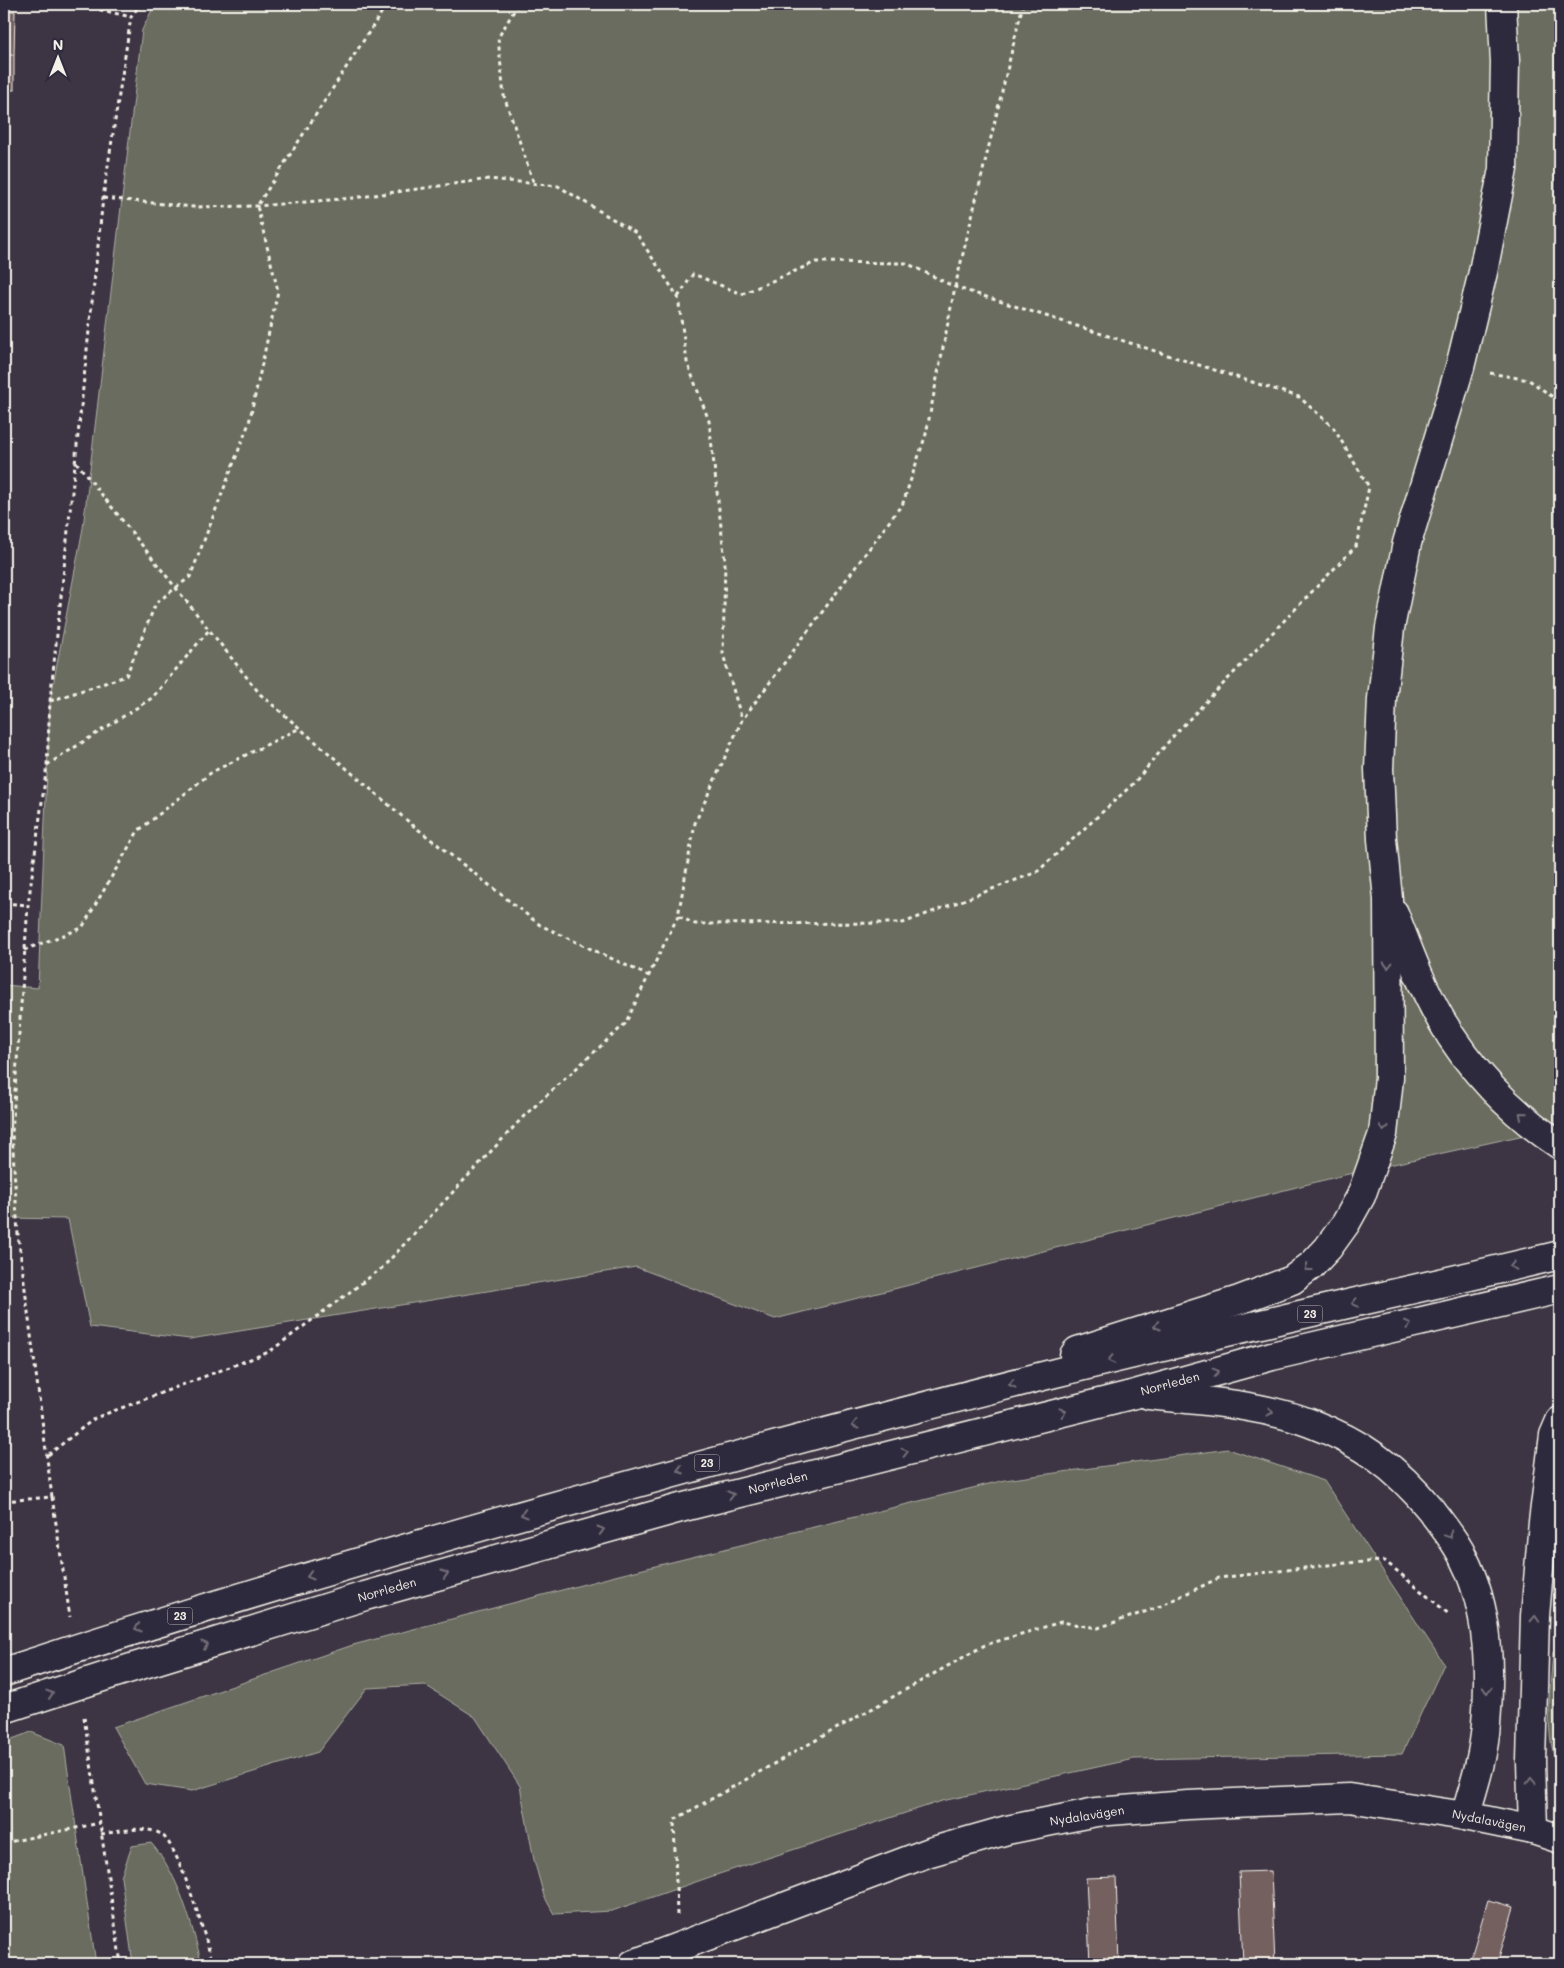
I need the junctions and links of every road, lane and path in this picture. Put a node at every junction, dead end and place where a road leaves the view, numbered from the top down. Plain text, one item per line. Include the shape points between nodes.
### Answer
1 (76, 4) edge
2 (140, 4) edge
3 (388, 4) edge
4 (518, 4) edge
5 (1023, 4) edge
6 (1502, 4) edge
7 (131, 17) junction
8 (534, 184) junction
9 (103, 198) junction
10 (258, 206) junction
11 (956, 287) junction
12 (678, 297) junction
13 (1460, 367) junction
14 (1560, 402) edge
15 (75, 462) junction
16 (176, 589) junction
17 (209, 630) junction
18 (50, 701) junction
19 (742, 720) junction
20 (300, 728) junction
21 (47, 765) junction
22 (1388, 899) junction
23 (4, 903) edge
24 (28, 905) junction
25 (678, 916) junction
26 (24, 950) junction
27 (648, 976) junction
28 (1560, 1145) edge
29 (1560, 1255) edge
30 (1560, 1289) edge
31 (1059, 1372) junction
32 (1135, 1394) junction
33 (1560, 1420) edge
34 (48, 1454) junction
35 (52, 1497) junction
36 (4, 1501) edge
37 (70, 1621) dead end
38 (1485, 1627) junction
39 (4, 1672) edge
40 (4, 1709) edge
41 (84, 1713) dead end
42 (1465, 1816) junction
43 (100, 1823) junction
44 (1533, 1830) junction
45 (102, 1834) junction
46 (1560, 1840) edge
47 (4, 1843) edge
48 (678, 1948) junction
49 (121, 1964) edge
50 (213, 1964) edge
51 (633, 1964) edge

1 - 7 path
2 - 7 path
3 - 10 path
4 - 8 path via 498,38 504,96
5 - 11 path
6 - 13 main road via 1504,169 1484,272
7 - 9 path
8 - 10 path via 489,179 353,198
8 - 12 path via 558,186 636,232
9 - 10 path via 193,207
9 - 15 path
10 - 16 path via 278,291 249,423 190,577
11 - 12 path via 906,263 816,262 742,294 693,274
11 - 19 path via 926,434 903,503
11 - 25 path via 1299,397 1333,427 1369,487 1356,546 1175,734 1134,783 1037,872 903,923 695,924
12 - 19 path via 687,362 708,421 725,562 723,654
13 - 14 path via 1529,380
13 - 22 main road via 1407,543 1390,628 1379,769
15 - 16 path
15 - 18 path
16 - 17 path
16 - 18 path via 156,603 126,676
17 - 20 path via 260,694
17 - 21 path via 152,698
18 - 21 path
19 - 25 path via 695,823
20 - 26 path via 212,772 138,831 82,928
20 - 27 path via 410,823 540,925
21 - 24 path
28 -> 22 main road via 1521,1115 1464,1056 1420,978
22 -> 31 main road via 1389,1078 1384,1134 1361,1196 1333,1242 1312,1265 1292,1280 1239,1300 1077,1350
23 - 24 path
24 - 26 path
25 - 27 path
26 - 34 path via 12,1133 18,1235
27 - 34 path via 625,1024 524,1116 382,1268 269,1352 95,1418
29 -> 31 main road, 23
32 -> 30 main road, Norrleden via 1272,1356
31 -> 39 main road, 23 via 675,1471 413,1545
32 -> 38 main road via 1268,1410 1308,1422 1365,1448 1420,1496 1449,1534 1472,1579
40 -> 32 main road, Norrleden via 450,1572 684,1507
44 -> 33 main road via 1531,1761 1535,1616 1542,1522 1554,1435
34 - 35 path
35 - 36 path
35 - 37 path
38 -> 42 main road via 1486,1725
38 - 48 path via 1465,1628 1385,1561 1219,1578 1156,1608 1098,1628 1061,1622 985,1645 674,1820
41 - 43 path
42 - 44 main road, Nydalavägen
42 - 48 main road, Nydalavägen via 1349,1798 1096,1812 1007,1830 930,1852
43 - 45 path
43 - 47 path
44 - 46 main road, Nydalavägen
45 - 49 path
45 - 50 path via 143,1829 162,1835 178,1856
48 - 51 main road, Nydalavägen

